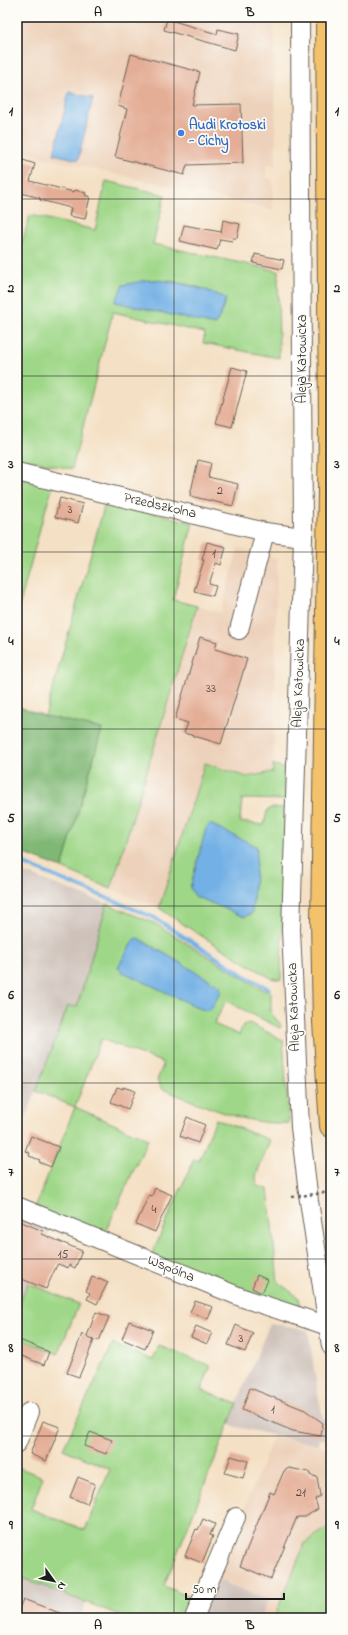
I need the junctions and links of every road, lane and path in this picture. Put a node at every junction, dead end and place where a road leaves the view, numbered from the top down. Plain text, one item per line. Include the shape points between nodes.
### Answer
1 (300, 17) edge
2 (327, 17) edge
3 (17, 472) edge
4 (265, 532) junction
5 (303, 537) junction
6 (239, 630) dead end
7 (331, 1126) edge
8 (331, 1192) edge
9 (292, 1197) dead end
10 (17, 1206) edge
11 (328, 1326) junction
12 (331, 1346) edge
13 (29, 1412) dead end
14 (17, 1443) edge
15 (236, 1517) dead end
16 (194, 1618) edge

1 - 5 street, Aleja Katowicka
2 - 7 highway via 330,437 322,921 324,1022
3 - 4 street, Przedszkolna
4 - 5 street, Przedszkolna
4 - 6 street
5 - 11 street, Aleja Katowicka via 292,930 300,1126
8 - 9 path, bridge
10 - 11 street, Wspólna via 243,1298
11 - 12 street, Aleja Katowicka
13 - 14 street
15 - 16 street

